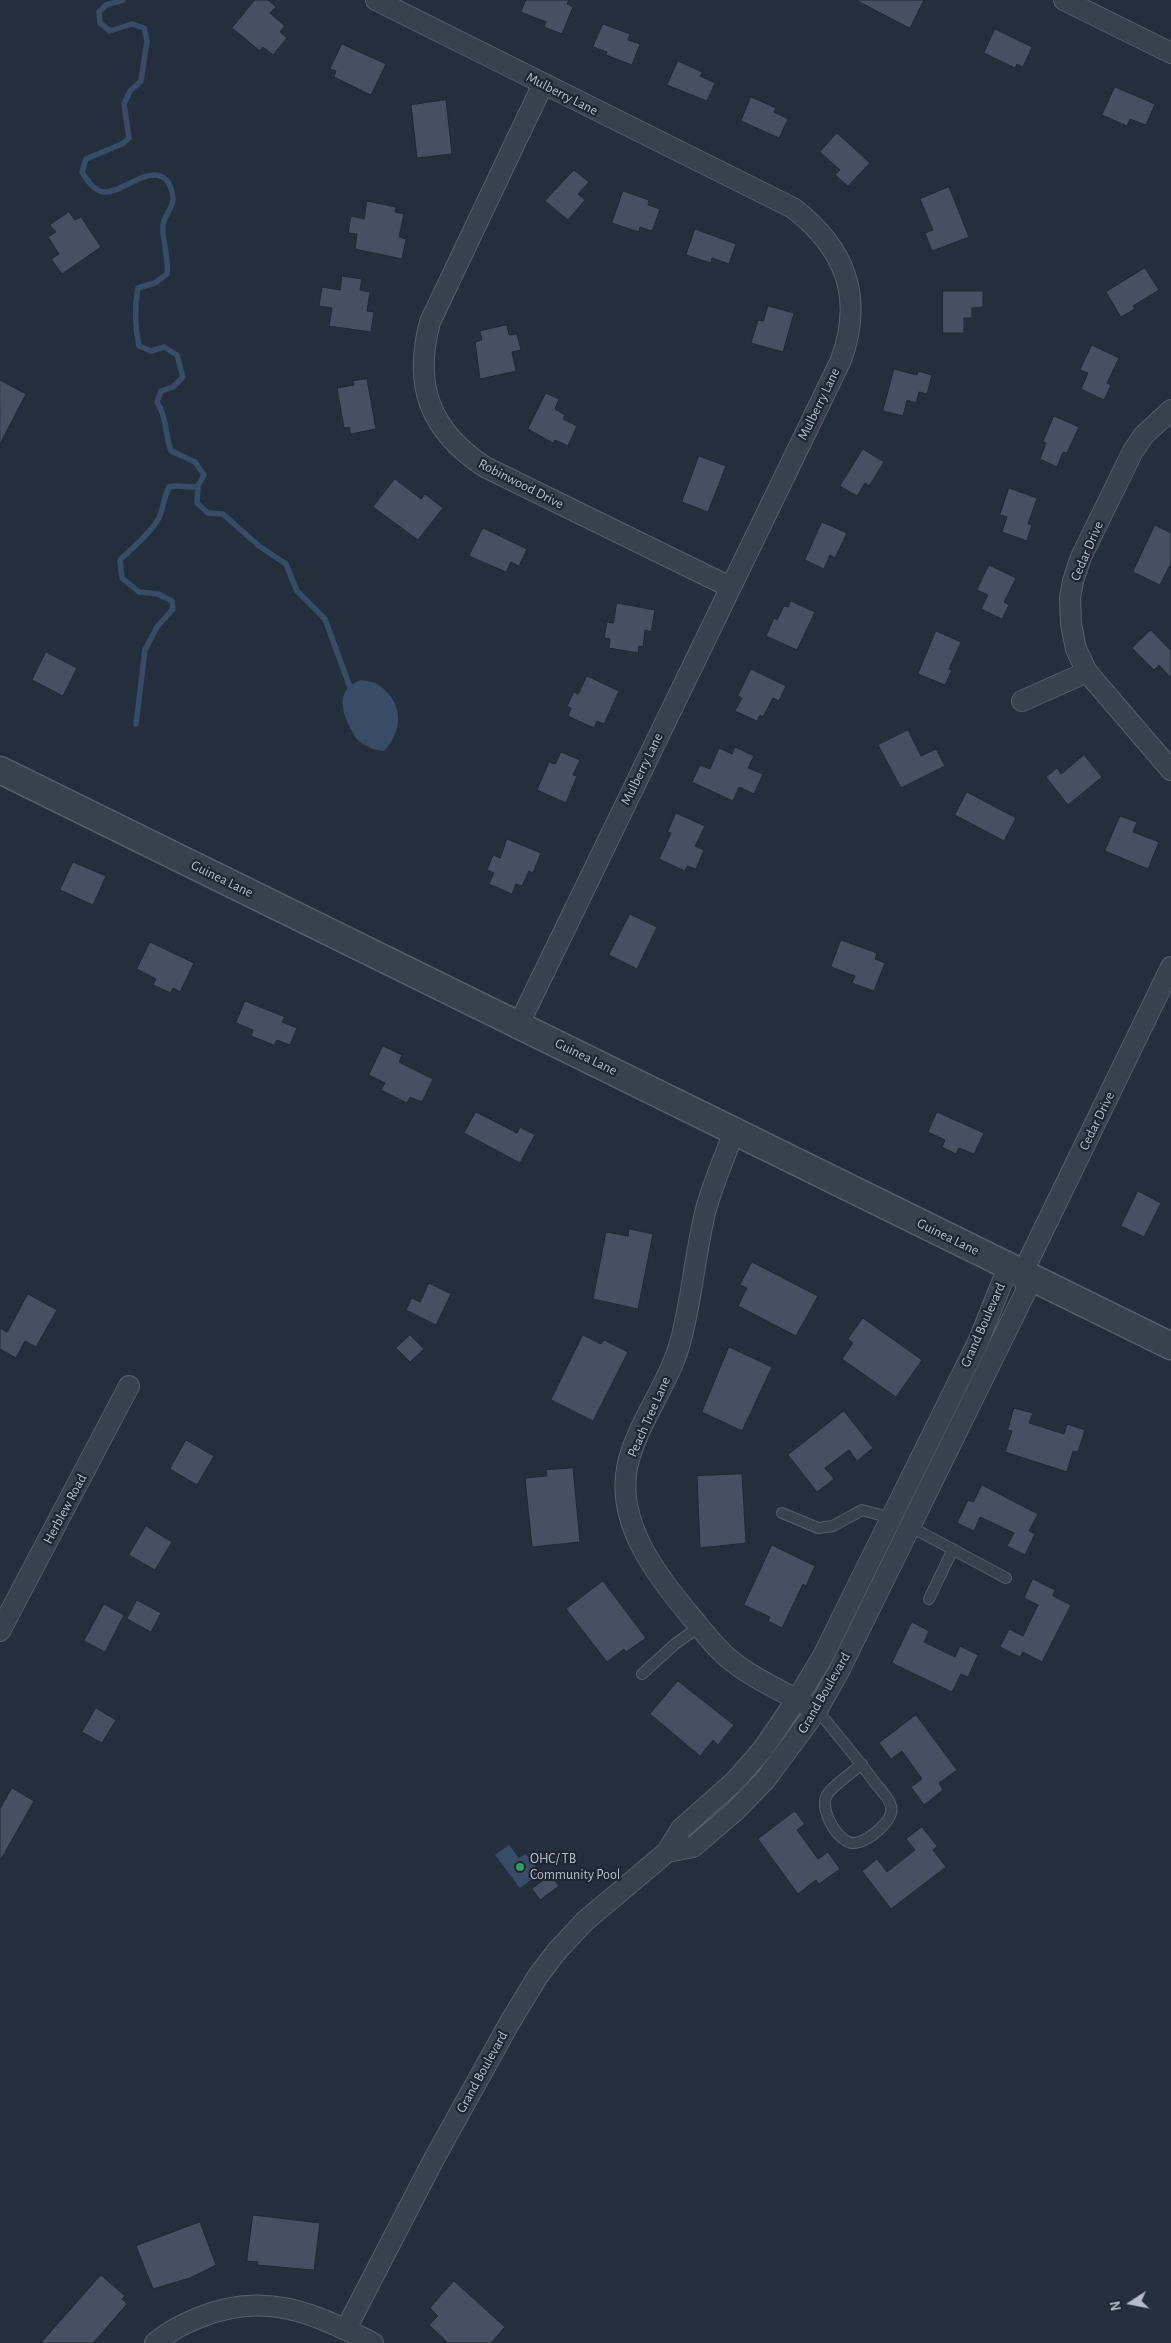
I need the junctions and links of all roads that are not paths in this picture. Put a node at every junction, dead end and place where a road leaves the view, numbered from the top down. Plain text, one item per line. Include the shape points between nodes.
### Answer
1 (376, 0) edge
2 (1064, 0) edge
3 (1171, 53) edge
4 (543, 84) junction
5 (1171, 410) edge
6 (730, 587) junction
7 (1087, 672) junction
8 (1022, 701) dead end
9 (0, 770) edge
10 (1171, 770) edge
11 (1171, 967) edge
12 (519, 1024) junction
13 (734, 1131) junction
14 (1022, 1274) junction
15 (1171, 1346) edge
16 (968, 1362) junction
17 (986, 1370) junction
18 (129, 1386) dead end
19 (782, 1514) dead end
20 (891, 1518) junction
21 (911, 1527) junction
22 (953, 1549) junction
23 (1006, 1578) dead end
24 (929, 1599) dead end
25 (699, 1627) junction
26 (0, 1631) edge
27 (642, 1674) dead end
28 (797, 1699) junction
29 (817, 1710) junction
30 (862, 1764) junction
31 (667, 1852) junction
32 (346, 2329) junction
33 (155, 2343) edge
34 (374, 2343) edge

1 - 4 street, Mulberry Lane
2 - 3 street
4 - 6 street, Mulberry Lane via 793,208 830,243 847,281 851,306 845,348
4 - 6 street, Robinwood Drive via 430,322 422,362 424,386 431,409 454,443 485,467
5 - 7 street, Cedar Drive via 1133,451 1081,557 1073,581 1071,624 1076,649
6 - 12 street, Mulberry Lane
7 - 8 street
7 - 10 street, Cedar Drive
9 - 12 street, Guinea Lane
11 - 14 street, Cedar Drive
12 - 13 street, Guinea Lane
13 - 14 street, Guinea Lane
13 - 25 street, Peach Tree Lane via 706,1208 676,1353 632,1450 625,1495 644,1552
14 - 15 street, Guinea Lane
14 - 16 street, Grand Boulevard via 1005,1275
14 - 17 street, Grand Boulevard via 1027,1289
16 - 17 street
16 - 20 street, Grand Boulevard
17 - 21 street, Grand Boulevard
18 - 26 street, Herblew Road
19 - 20 lane via 818,1528 833,1526 862,1510
20 - 21 street
20 - 28 street, Grand Boulevard via 822,1658
21 - 22 lane
21 - 29 street, Grand Boulevard
22 - 23 lane
22 - 24 lane
25 - 27 lane
25 - 28 street, Peach Tree Lane via 729,1658 757,1678
28 - 29 street, Peach Tree Lane
28 - 31 street, Grand Boulevard via 763,1750 735,1781 681,1829
29 - 30 lane
29 - 31 street, Grand Boulevard via 766,1780 734,1812 693,1847
30 - 30 lane via 890,1802 892,1811 888,1822 864,1840 853,1843 843,1840 823,1807 826,1795
31 - 32 street, Grand Boulevard via 585,1921 538,1976 434,2159
32 - 33 street via 282,2306 236,2306 182,2325
32 - 34 street

